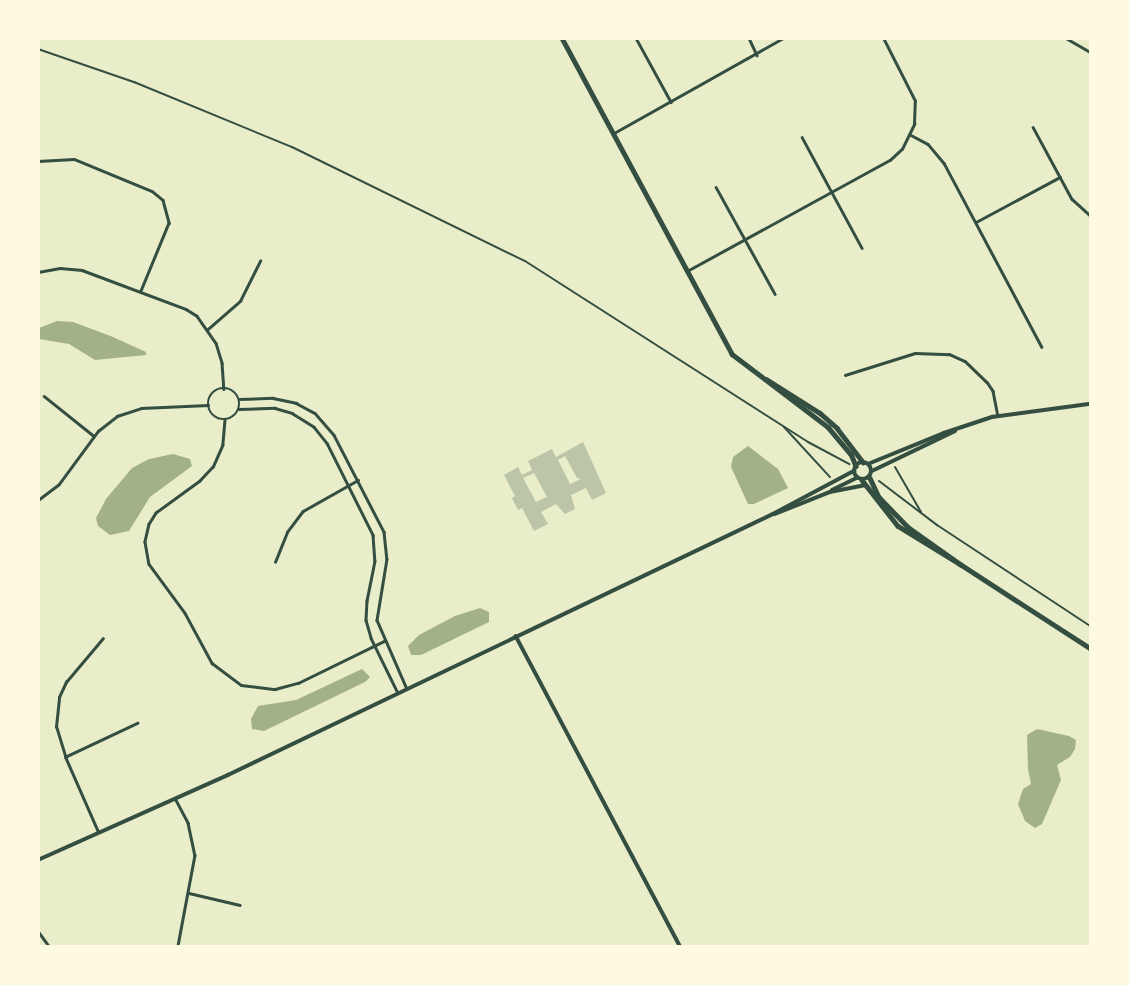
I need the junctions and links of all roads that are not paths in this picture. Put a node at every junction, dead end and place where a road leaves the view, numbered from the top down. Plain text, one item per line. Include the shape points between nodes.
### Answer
1 (562, 38) edge
2 (636, 38) edge
3 (749, 38) edge
4 (783, 38) edge
5 (883, 38) edge
6 (1066, 38) edge
7 (1090, 52) edge
8 (758, 55) junction
9 (671, 102) junction
10 (1033, 127) dead end
11 (614, 133) junction
12 (911, 135) junction
13 (802, 137) dead end
14 (38, 162) edge
15 (1060, 177) junction
16 (716, 187) dead end
17 (831, 192) junction
18 (1090, 215) edge
19 (975, 222) junction
20 (745, 240) junction
21 (862, 248) dead end
22 (260, 261) dead end
23 (687, 271) junction
24 (38, 272) edge
25 (141, 290) junction
26 (775, 294) dead end
27 (208, 329) junction
28 (1042, 347) dead end
29 (845, 375) dead end
30 (762, 378) junction
31 (223, 389) junction
32 (44, 396) dead end
33 (239, 399) junction
34 (1090, 404) edge
35 (208, 405) junction
36 (239, 409) junction
37 (998, 416) junction
38 (225, 420) junction
39 (966, 425) junction
40 (94, 436) junction
41 (866, 463) junction
42 (855, 468) junction
43 (872, 471) junction
44 (870, 478) junction
45 (358, 480) junction
46 (861, 481) junction
47 (349, 485) junction
48 (830, 492) junction
49 (38, 500) edge
50 (773, 514) junction
51 (275, 562) dead end
52 (960, 564) junction
53 (516, 636) junction
54 (103, 638) dead end
55 (384, 641) junction
56 (375, 646) junction
57 (1090, 648) edge
58 (407, 689) junction
59 (398, 693) junction
60 (137, 723) dead end
61 (65, 757) junction
62 (176, 800) junction
63 (99, 834) junction
64 (38, 860) edge
65 (189, 893) junction
66 (240, 905) dead end
67 (38, 931) edge
68 (49, 947) edge
69 (178, 947) edge
70 (680, 947) edge

1 - 11 main road
2 - 9 street
3 - 8 street
4 - 8 street
5 - 12 street via 915,101
6 - 7 street
8 - 9 street
9 - 11 street
10 - 15 street
11 - 23 main road
12 - 17 street via 890,160
12 - 19 street via 939,155
13 - 17 street
14 - 25 street via 74,159 152,191 163,200 169,223
15 - 18 street via 1072,199
15 - 19 street
16 - 20 street
17 - 20 street
17 - 21 street
19 - 28 street
20 - 23 street
20 - 26 street
22 - 27 street via 240,301
23 - 30 main road via 732,354
24 - 25 street via 82,270
25 - 27 street via 186,309
27 - 31 street via 221,355
29 - 37 street via 915,353 949,354 965,361 987,382
30 - 41 main road via 820,413
30 - 42 main road via 828,427 851,454
31 - 33 street
31 - 35 street via 212,395
32 - 40 street
33 - 36 street
33 - 45 street via 284,399 310,410 330,428
34 - 37 street
35 - 38 street via 214,416
35 - 40 street via 131,410 112,419
36 - 38 street
36 - 47 street via 278,409 304,419 321,435
37 - 39 street
38 - 56 street via 223,445 212,467 156,513 145,542 149,564 185,613 208,658 241,685 272,690 298,683
39 - 41 street
39 - 43 street
40 - 49 street via 59,484
41 - 42 main road
41 - 43 main road
42 - 46 main road
42 - 50 street
43 - 44 main road
44 - 46 main road
44 - 52 main road via 894,513
45 - 47 street
45 - 55 street via 386,540 377,609
46 - 48 street
46 - 48 street
46 - 52 main road via 898,526
47 - 51 street via 300,514
47 - 56 street via 374,540 366,614
48 - 50 street
50 - 53 street
52 - 57 main road
53 - 58 street
53 - 70 street
54 - 61 street via 59,697 56,727
55 - 56 street
55 - 58 street
56 - 59 street
58 - 59 street
59 - 62 street
60 - 61 street
61 - 63 street
62 - 63 street
62 - 65 street via 188,823 195,855
63 - 64 street
65 - 66 street
65 - 69 street
67 - 68 street

